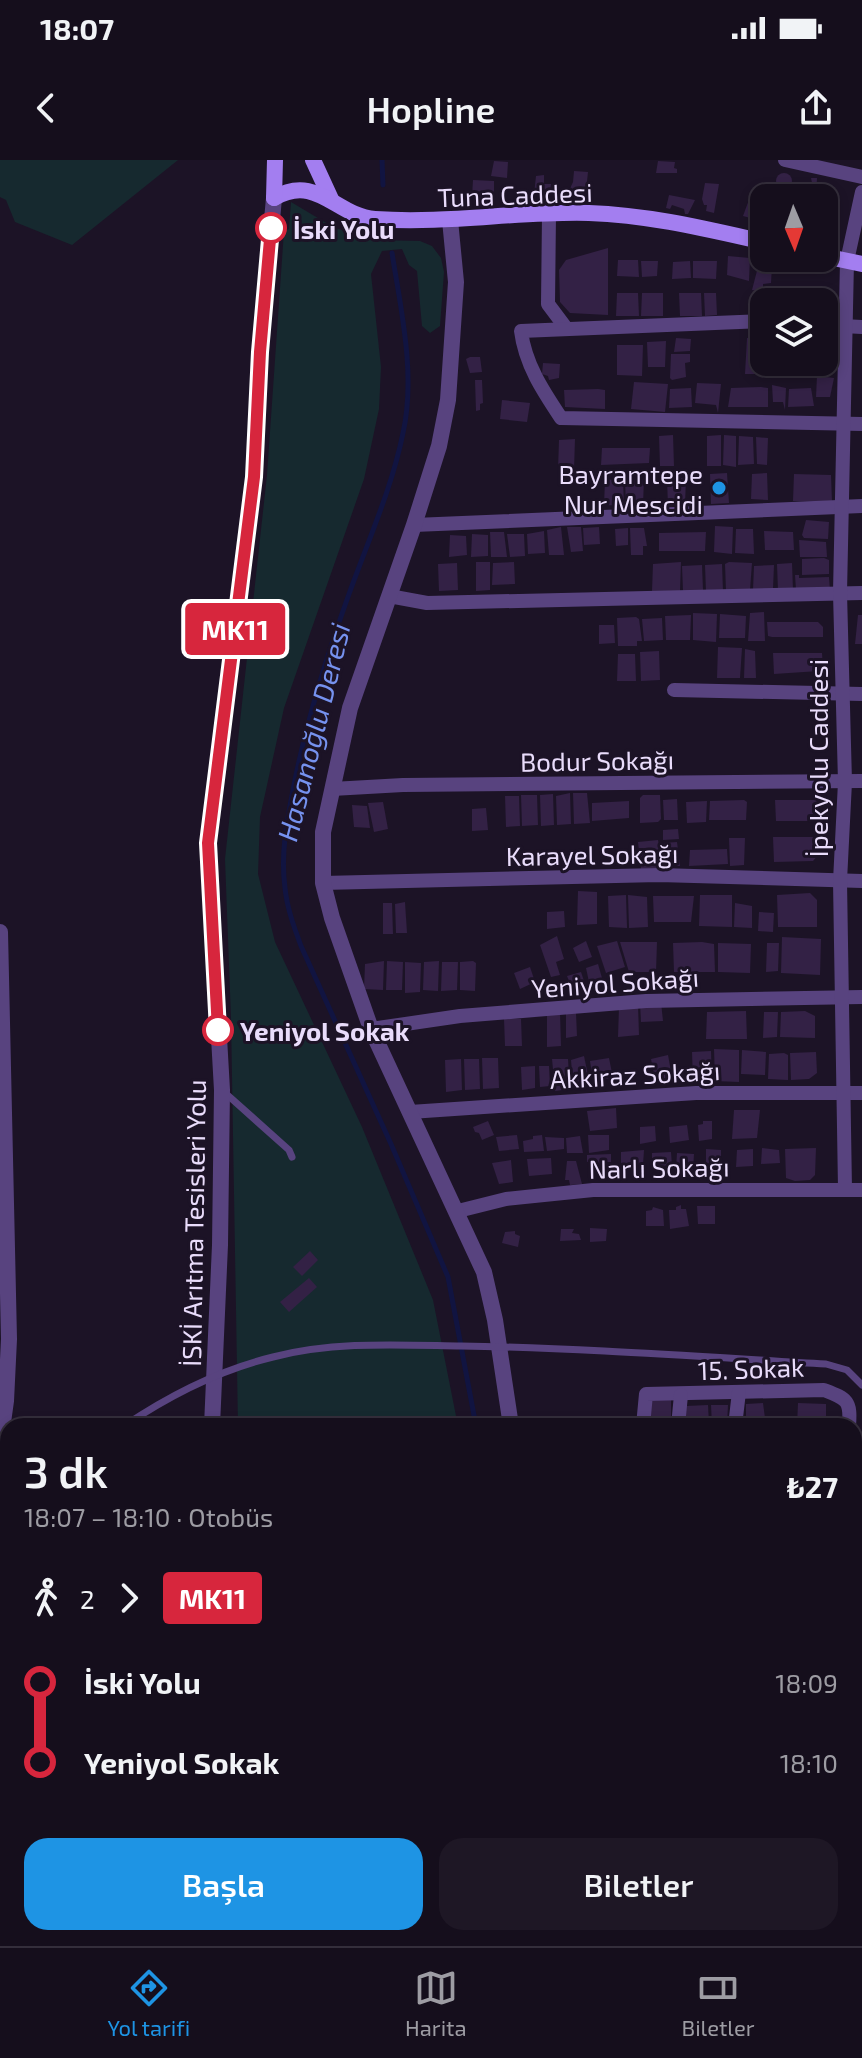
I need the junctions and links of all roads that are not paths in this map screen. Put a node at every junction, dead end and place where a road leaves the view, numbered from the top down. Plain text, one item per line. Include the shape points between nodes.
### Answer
1 (275, 160) edge
2 (313, 160) edge
3 (785, 160) edge
4 (818, 164) edge
5 (862, 177) edge
6 (862, 192) edge
7 (274, 198) junction
8 (331, 199) junction
9 (549, 214) junction
10 (450, 220) junction
11 (750, 239) edge
12 (854, 263) edge
13 (750, 321) edge
14 (854, 327) edge
15 (566, 328) junction
16 (862, 424) edge
17 (845, 425) junction
18 (844, 506) junction
19 (862, 506) edge
20 (414, 525) junction
21 (840, 593) junction
22 (862, 593) edge
23 (389, 596) junction
24 (674, 690) dead end
25 (862, 694) edge
26 (844, 695) junction
27 (862, 781) edge
28 (845, 782) junction
29 (332, 789) junction
30 (840, 881) junction
31 (862, 881) edge
32 (323, 883) junction
33 (0, 932) edge
34 (842, 996) junction
35 (862, 997) edge
36 (371, 1029) junction
37 (222, 1090) junction
38 (842, 1093) junction
39 (862, 1093) edge
40 (410, 1112) junction
41 (292, 1157) dead end
42 (845, 1189) junction
43 (862, 1190) edge
44 (458, 1211) junction
45 (862, 1385) edge
46 (739, 1392) junction
47 (681, 1395) junction
48 (4, 1418) edge
49 (136, 1418) edge
50 (212, 1418) edge
51 (510, 1418) edge
52 (644, 1418) edge
53 (679, 1418) edge
54 (736, 1418) edge
55 (849, 1418) edge

1 - 7 main road, İSKİ Arıtma Tesisleri Yolu
2 - 8 main road
3 - 4 street
4 - 5 street
6 - 12 street, İpekyolu Caddesi
7 - 8 main road, Tuna Caddesi via 286,190 305,190
7 - 37 street, İSKİ Arıtma Tesisleri Yolu via 254,477 208,843
8 - 10 main road, Tuna Caddesi via 370,219
9 - 10 main road, Tuna Caddesi
9 - 11 main road, Tuna Caddesi via 682,223
9 - 15 street via 548,304
10 - 20 street via 456,282 448,400
12 - 14 street, İpekyolu Caddesi
13 - 15 street
14 - 17 street, İpekyolu Caddesi
15 - 17 street via 521,331 523,350 561,418
16 - 17 street
17 - 18 street, İpekyolu Caddesi
18 - 19 street
18 - 20 street
18 - 21 street, İpekyolu Caddesi
20 - 23 street
21 - 22 street
21 - 23 street via 427,603
21 - 26 street, İpekyolu Caddesi
23 - 29 street via 350,708
24 - 26 street
25 - 26 street
26 - 28 street, İpekyolu Caddesi
27 - 28 street, Bodur Sokağı
28 - 29 street, Bodur Sokağı
28 - 30 street, İpekyolu Caddesi
29 - 32 street via 323,832
30 - 31 street, Karayel Sokağı
30 - 32 street, Karayel Sokağı via 659,875
30 - 34 street, İpekyolu Caddesi
32 - 36 street
33 - 48 street via 9,1339
34 - 35 street, Yeniyol Sokağı
34 - 36 street, Yeniyol Sokağı via 646,1001
34 - 38 street, İpekyolu Caddesi
36 - 40 street
37 - 41 lane
37 - 50 street, İSKİ Arıtma Tesisleri Yolu
38 - 39 street, Akkiraz Sokağı
38 - 40 street, Akkiraz Sokağı via 696,1093
38 - 42 street, İpekyolu Caddesi
40 - 44 street
42 - 43 street, Narlı Sokağı
42 - 44 street, Narlı Sokağı via 593,1190 506,1199
44 - 51 street via 484,1272
45 - 49 lane, bridge via 847,1370 826,1364 514,1347 355,1346 314,1349 233,1369
46 - 47 street, 15. Sokak
46 - 54 street
46 - 55 street, 15. Sokak via 824,1390 843,1397
47 - 52 street, 15. Sokak via 646,1394
47 - 53 street

